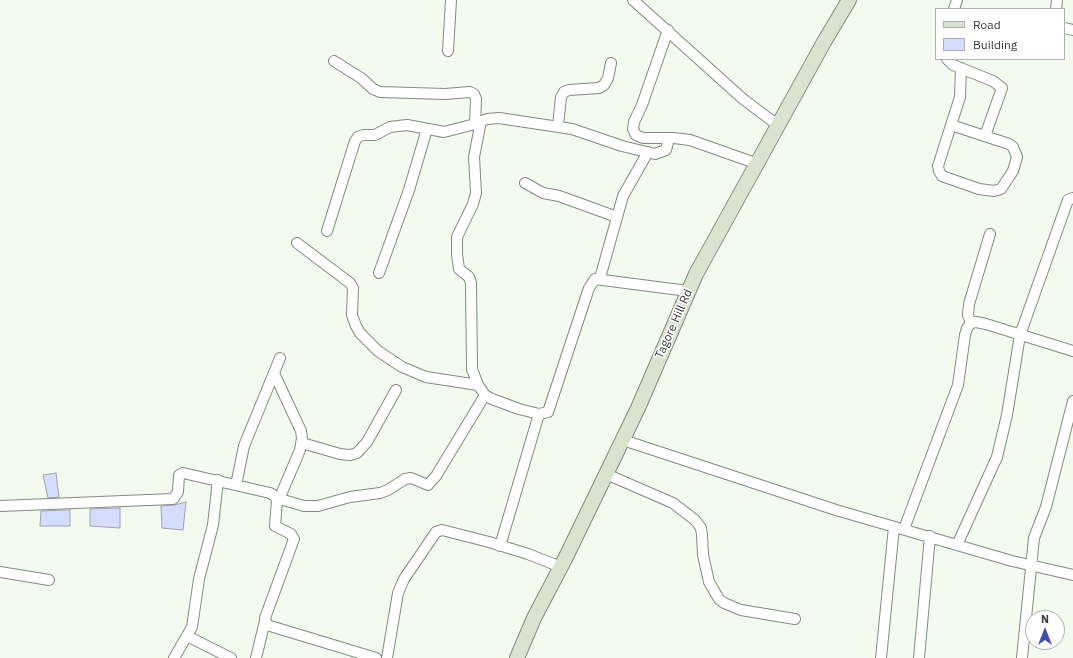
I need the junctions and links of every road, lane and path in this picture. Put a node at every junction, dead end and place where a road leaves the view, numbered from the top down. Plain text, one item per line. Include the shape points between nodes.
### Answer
1 (451, 0) edge
2 (632, 0) edge
3 (849, 0) edge
4 (664, 28) junction
5 (448, 51) dead end
6 (948, 60) edge
7 (334, 61) dead end
8 (611, 63) dead end
9 (961, 68) junction
10 (478, 122) junction
11 (951, 125) junction
12 (558, 126) junction
13 (779, 126) junction
14 (427, 129) junction
15 (985, 136) junction
16 (669, 138) junction
17 (648, 152) junction
18 (758, 164) junction
19 (525, 183) dead end
20 (1073, 197) edge
21 (617, 217) junction
22 (327, 231) dead end
23 (990, 234) dead end
24 (296, 243) dead end
25 (379, 273) dead end
26 (600, 278) junction
27 (688, 291) junction
28 (971, 323) junction
29 (1020, 335) junction
30 (1073, 351) edge
31 (280, 358) dead end
32 (274, 373) junction
33 (478, 385) junction
34 (396, 390) dead end
35 (485, 395) junction
36 (1073, 401) edge
37 (539, 414) junction
38 (622, 440) junction
39 (302, 444) junction
40 (606, 474) junction
41 (218, 480) junction
42 (236, 485) junction
43 (278, 502) junction
44 (0, 506) edge
45 (899, 528) junction
46 (930, 536) junction
47 (957, 545) junction
48 (500, 546) junction
49 (561, 567) junction
50 (1032, 567) junction
51 (0, 572) edge
52 (1073, 574) edge
53 (49, 580) dead end
54 (795, 619) dead end
55 (265, 621) junction
56 (187, 636) junction
57 (174, 658) edge
58 (231, 658) edge
59 (256, 658) edge
60 (373, 658) edge
61 (387, 658) edge
62 (517, 658) edge
63 (881, 658) edge
64 (919, 658) edge
65 (1022, 658) edge

1 - 5 street
2 - 4 street
3 - 13 main road, Tagore Hill Rd
4 - 13 street via 743,98
4 - 16 street via 634,129 636,135 643,138
6 - 9 street
7 - 10 street via 380,92 470,92 476,99
8 - 12 street via 604,85 599,88 564,92 561,97
9 - 11 street via 960,97
9 - 15 street via 993,81 1002,88
10 - 12 street via 500,118
10 - 14 street via 444,132
10 - 33 street via 474,157 476,193 460,229 457,244 460,269 470,278 471,283 472,369
11 - 15 street
11 - 15 street via 938,166 942,176 979,190 994,191 1001,189 1010,177 1017,157 1016,151 1009,144
12 - 17 street
13 - 18 main road, Tagore Hill Rd
14 - 22 street via 399,125 375,135 358,137
14 - 25 street via 409,190
16 - 17 street via 666,150 655,154
16 - 18 street via 698,142
17 - 21 street via 628,187
18 - 27 main road, Tagore Hill Rd
19 - 21 street via 543,193 559,196
20 - 29 street via 1068,200
21 - 26 street
23 - 28 street via 969,304 968,315
24 - 33 street via 350,283 353,288 352,315 356,326 378,351 402,367 426,377
26 - 27 street
26 - 37 street via 595,279 589,288 551,406 548,412
27 - 38 main road, Tagore Hill Rd
28 - 29 street via 976,322
28 - 45 street via 965,335 956,390
29 - 30 street
29 - 47 street via 1007,415 997,457
31 - 32 street
32 - 39 street via 301,431
32 - 42 street via 244,446
33 - 35 street
34 - 39 street via 367,442 357,452 350,455 340,454
35 - 37 street via 503,404
35 - 43 street via 428,485 411,478 380,493 350,497 318,506
36 - 50 street via 1046,507 1034,538
37 - 48 street
38 - 40 main road, Tagore Hill Rd
38 - 45 street via 810,502
39 - 43 street
40 - 49 main road, Tagore Hill Rd
40 - 54 street via 673,503 695,520 701,528 709,582 724,603 741,610
41 - 42 street
41 - 44 street via 183,473 179,475 178,492 173,499
41 - 56 street via 214,520 199,579 194,620
42 - 43 street via 270,493
43 - 55 street via 275,526 293,536 294,543
45 - 46 street
45 - 63 street
46 - 47 street
46 - 64 street
47 - 50 street
48 - 49 street
48 - 61 street via 442,530 436,532 398,592
49 - 62 main road, Tagore Hill Rd via 534,618
50 - 52 street
50 - 65 street
51 - 53 street
55 - 59 street
55 - 60 street via 267,625 277,629
56 - 57 street
56 - 58 street

